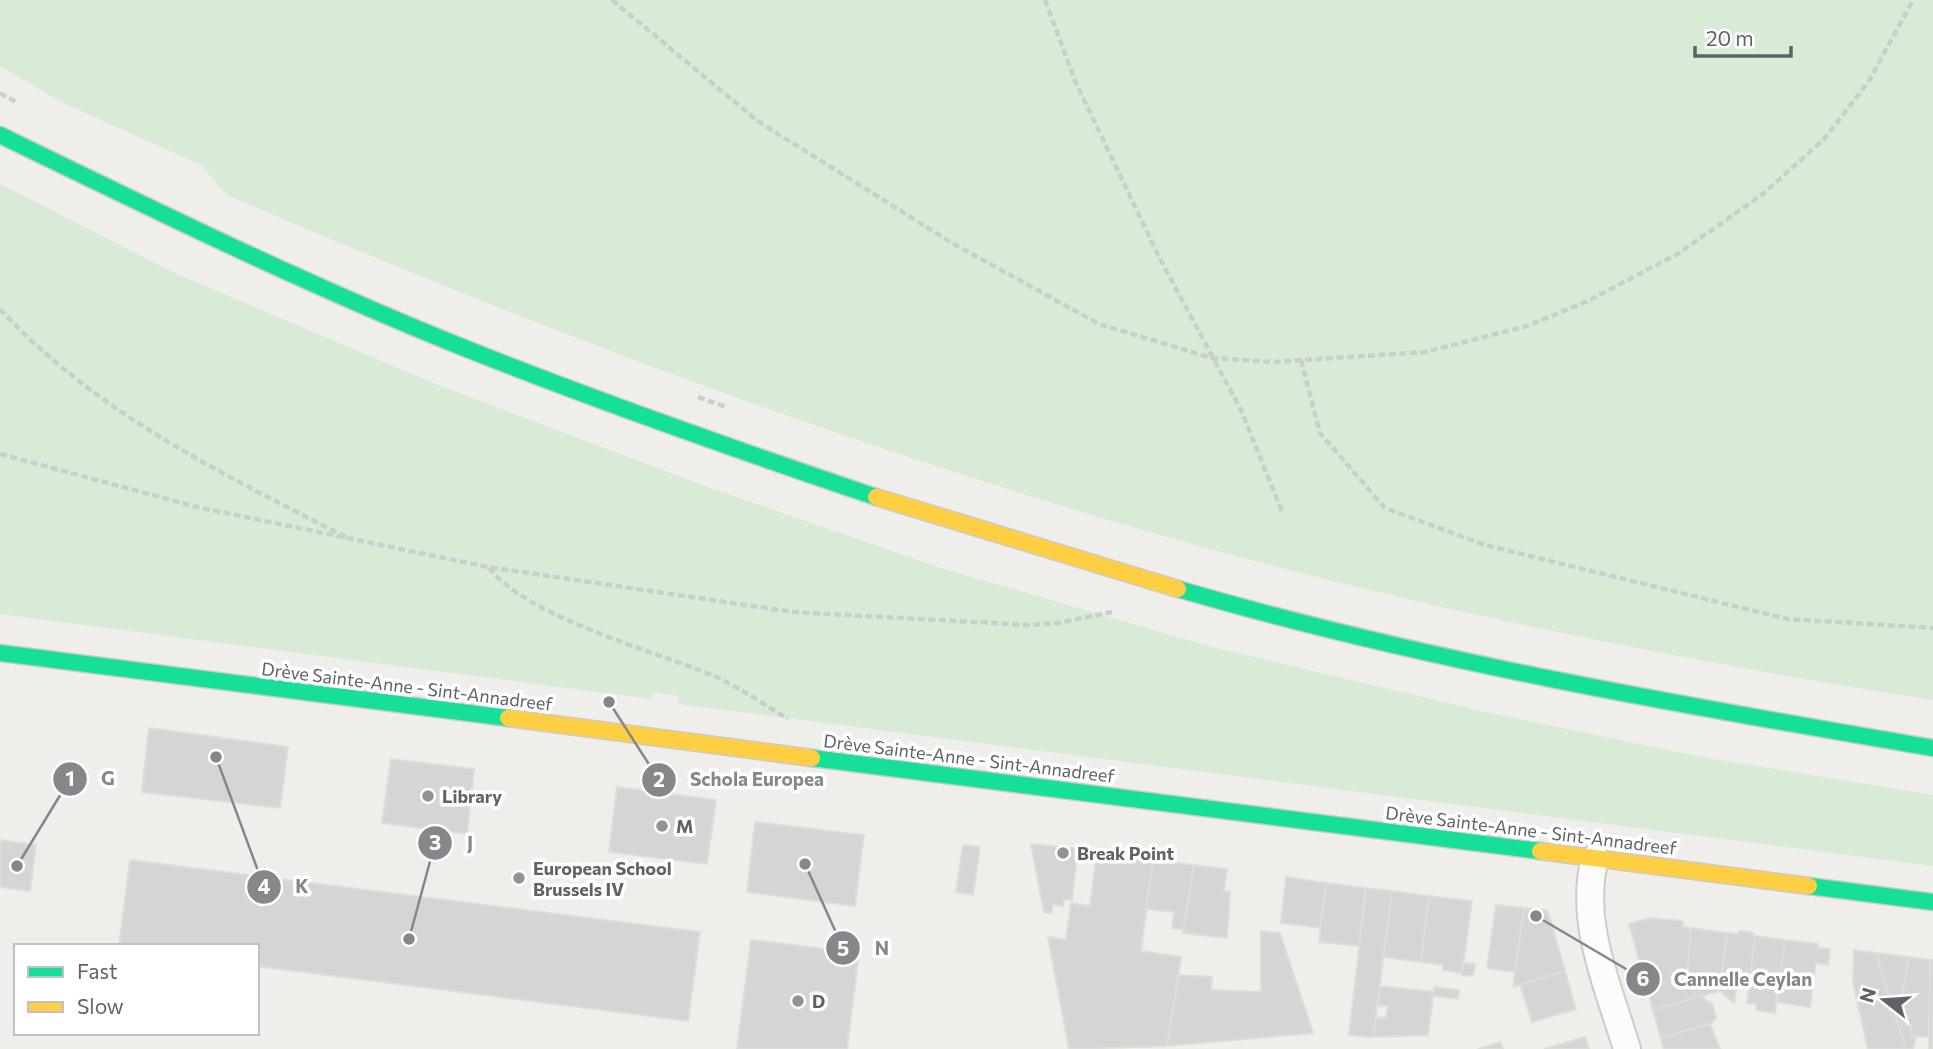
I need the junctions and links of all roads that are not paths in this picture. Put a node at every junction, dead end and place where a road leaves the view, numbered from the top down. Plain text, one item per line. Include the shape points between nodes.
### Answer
1 (0, 135) edge
2 (0, 653) edge
3 (1933, 748) edge
4 (1595, 858) junction
5 (1933, 902) edge
6 (1627, 1049) edge

1 - 3 main road via 209,238 345,298 620,407 877,498 1179,588 1376,639 1674,704
2 - 4 main road, Drève Sainte-Anne - Sint-Annadreef
4 - 5 main road, Drève Sainte-Anne - Sint-Annadreef
4 - 6 street via 1588,887 1590,917

